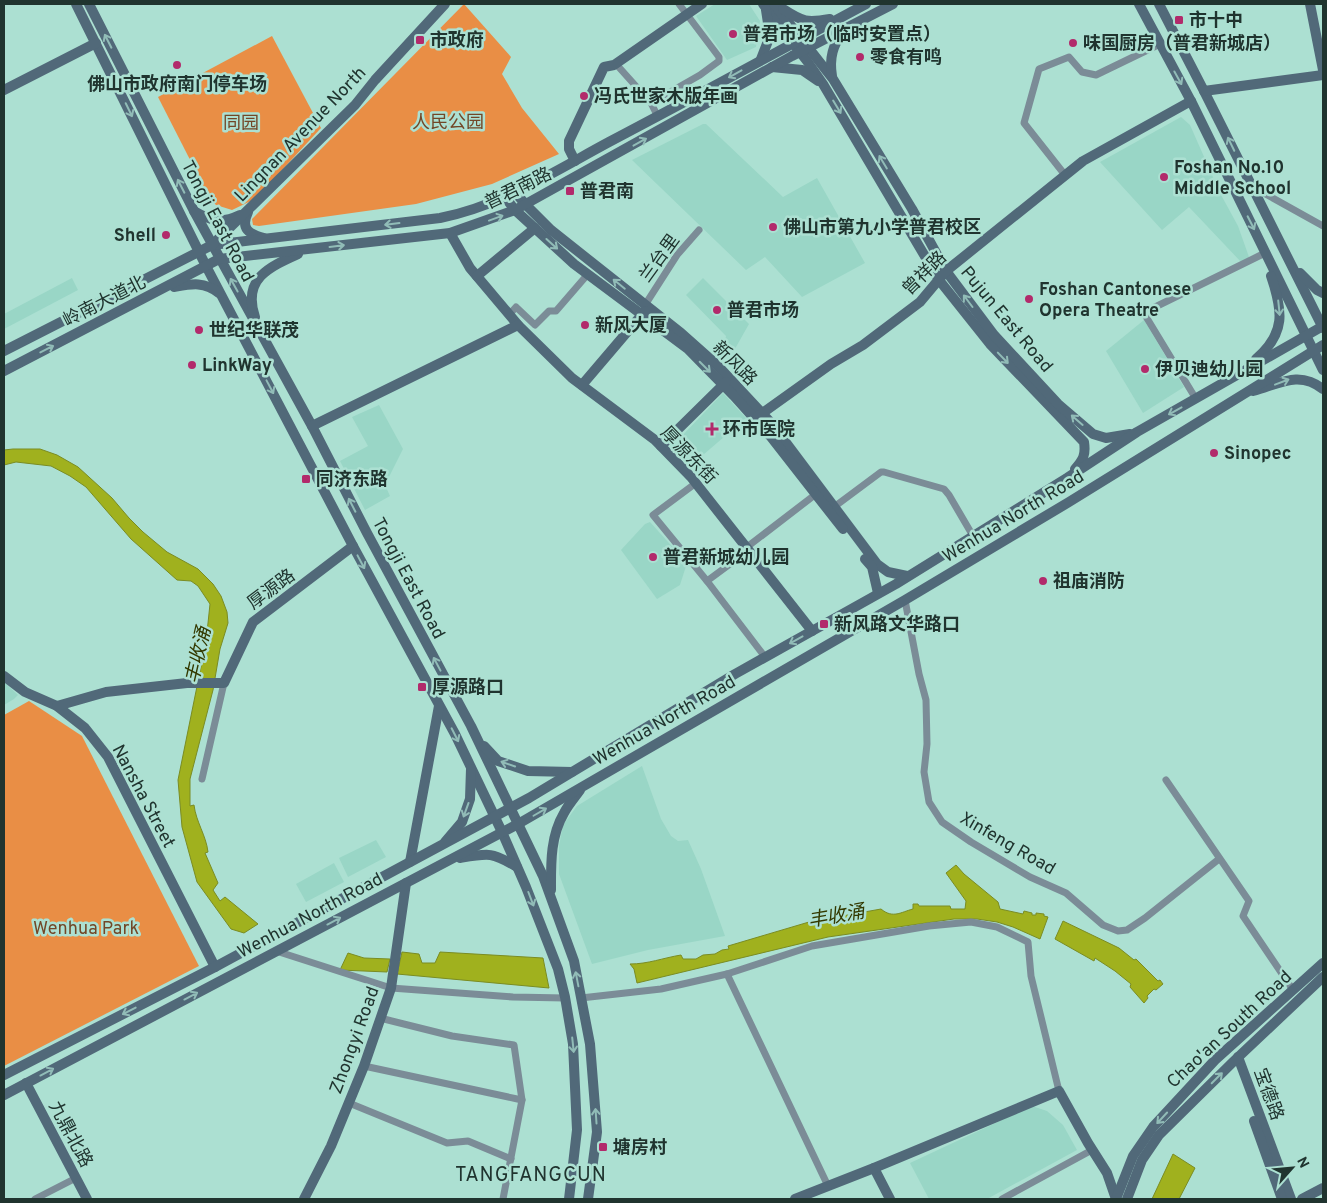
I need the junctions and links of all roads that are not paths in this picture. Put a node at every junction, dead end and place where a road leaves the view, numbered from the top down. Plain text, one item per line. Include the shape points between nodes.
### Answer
1 (76, 4) edge
2 (88, 4) edge
3 (445, 4) edge
4 (679, 4) edge
5 (702, 4) edge
6 (866, 4) edge
7 (893, 4) edge
8 (1139, 4) edge
9 (1159, 4) edge
10 (1310, 4) edge
11 (770, 5) edge
12 (687, 14) junction
13 (841, 17) junction
14 (844, 30) junction
15 (797, 40) junction
16 (96, 43) junction
17 (1160, 44) junction
18 (805, 49) junction
19 (761, 59) junction
20 (616, 64) junction
21 (772, 67) junction
22 (1323, 70) edge
23 (1323, 74) edge
24 (833, 79) junction
25 (823, 84) junction
26 (4, 90) edge
27 (1204, 91) junction
28 (1191, 101) junction
29 (651, 103) junction
30 (658, 116) junction
31 (575, 161) junction
32 (1065, 176) junction
33 (1250, 185) junction
34 (515, 192) junction
35 (505, 197) junction
36 (526, 205) junction
37 (250, 209) junction
38 (516, 210) junction
39 (194, 211) junction
40 (1323, 226) edge
41 (535, 228) junction
42 (699, 230) dead end
43 (450, 233) junction
44 (267, 239) junction
45 (212, 245) junction
46 (1262, 249) junction
47 (307, 250) junction
48 (1283, 250) junction
49 (199, 251) junction
50 (219, 259) junction
51 (206, 266) junction
52 (946, 271) junction
53 (588, 274) junction
54 (477, 276) junction
55 (939, 280) junction
56 (163, 289) junction
57 (1323, 293) edge
58 (222, 296) junction
59 (645, 309) junction
60 (509, 315) junction
61 (518, 325) junction
62 (1323, 327) edge
63 (1307, 335) junction
64 (262, 336) junction
65 (1323, 344) edge
66 (6, 350) edge
67 (1313, 350) junction
68 (4, 366) edge
69 (1323, 370) edge
70 (4, 371) edge
71 (1234, 378) junction
72 (726, 382) junction
73 (582, 385) junction
74 (1323, 389) edge
75 (1240, 395) junction
76 (1196, 399) junction
77 (758, 416) junction
78 (312, 426) junction
79 (1137, 432) junction
80 (1093, 434) junction
81 (1084, 442) junction
82 (661, 446) junction
83 (1067, 478) junction
84 (696, 483) junction
85 (816, 494) junction
86 (834, 507) junction
87 (973, 536) junction
88 (353, 546) junction
89 (748, 548) junction
90 (907, 576) junction
91 (707, 580) junction
92 (878, 594) junction
93 (905, 600) junction
94 (812, 631) junction
95 (765, 657) junction
96 (4, 676) edge
97 (219, 683) junction
98 (57, 706) junction
99 (439, 706) junction
100 (476, 738) junction
101 (471, 768) junction
102 (573, 772) junction
103 (202, 779) dead end
104 (1166, 780) dead end
105 (582, 787) junction
106 (510, 808) junction
107 (495, 817) junction
108 (518, 824) junction
109 (502, 832) junction
110 (442, 846) junction
111 (1219, 859) junction
112 (450, 860) junction
113 (410, 862) junction
114 (518, 868) junction
115 (406, 883) junction
116 (551, 899) junction
117 (276, 951) junction
118 (1323, 963) edge
119 (215, 967) junction
120 (727, 974) junction
121 (1323, 977) edge
122 (391, 986) junction
123 (1293, 990) junction
124 (581, 997) junction
125 (565, 998) junction
126 (380, 1018) junction
127 (1235, 1059) junction
128 (364, 1066) junction
129 (4, 1075) edge
130 (26, 1083) junction
131 (1059, 1091) junction
132 (4, 1095) edge
133 (522, 1100) junction
134 (348, 1103) junction
135 (1092, 1150) junction
136 (511, 1159) junction
137 (874, 1168) junction
138 (76, 1178) junction
139 (828, 1186) junction
140 (1323, 1188) edge
141 (34, 1199) edge
142 (87, 1199) edge
143 (304, 1199) edge
144 (503, 1199) edge
145 (570, 1199) edge
146 (588, 1199) edge
147 (794, 1199) edge
148 (890, 1199) edge
149 (1002, 1199) edge
150 (1116, 1199) edge
151 (1127, 1199) edge
152 (1282, 1199) edge
153 (1290, 1199) edge
154 (1302, 1199) edge

1 - 16 main road, Tongji East Road
39 -> 2 main road, Tongji East Road
3 - 37 main road, Lingnan Avenue North via 354,105
4 - 12 street
5 - 12 main road
6 - 13 main road, 普君南路
7 - 14 main road, 普君南路
8 - 17 main road
9 - 27 main road
10 - 22 main road
11 - 13 main road via 804,21
11 - 15 main road
11 - 19 main road via 769,44
12 - 20 main road
12 - 29 street via 719,56 719,61 700,76
13 - 15 main road, 普君南路
14 - 18 main road, 普君南路
14 - 24 main road via 832,52
15 - 18 main road
15 - 19 main road, 普君南路
16 - 26 main road
16 -> 49 main road, Tongji East Road
17 -> 28 main road
17 - 32 street via 1096,75 1082,72 1070,57 1039,69 1024,123
18 - 21 main road, 普君南路
18 - 24 main road, Pujun East Road
18 - 25 main road, Pujun East Road
19 -> 30 main road, 普君南路
20 - 29 street
20 - 31 main road via 604,67 569,141
21 - 25 main road via 802,70
36 -> 21 main road, 普君南路
23 - 27 main road
52 -> 24 main road, Pujun East Road
25 -> 55 main road, Pujun East Road
33 -> 27 main road
28 - 32 main road, 曾祥路 via 1084,161
28 -> 46 main road
29 - 30 street
30 - 31 main road, 普君南路
31 - 34 main road, 普君南路
32 - 52 main road, 曾祥路
33 - 40 street
33 - 48 main road
34 - 35 main road, 普君南路
34 - 36 main road, 新风路
35 - 38 main road, 新风路
35 -> 44 main road, 普君南路 via 440,218
36 - 38 main road, 普君南路
59 -> 36 main road, 新风路
37 - 39 main road via 232,218 213,221
37 - 44 main road via 245,218 246,228 254,236
37 - 45 main road, Lingnan Avenue North
38 - 41 main road, 新风路
43 -> 38 main road, 普君南路
39 - 45 main road, Tongji East Road
41 -> 53 main road, 新风路
41 - 54 main road
42 - 59 street, 兰台里 via 677,255
47 -> 43 main road, 普君南路
43 - 54 main road, 厚源东街
44 - 45 main road, 普君南路
45 - 49 main road, Lingnan Avenue North
45 - 50 main road, Tongji East Road
46 - 63 main road
46 -> 71 main road via 1280,309 1278,331 1268,349
46 - 76 street via 1145,315
47 - 50 main road, 普君南路
47 - 64 main road via 268,269 251,291 253,310
48 - 57 main road via 1302,275
48 - 62 main road
49 - 51 main road, Tongji East Road
49 - 66 main road, Lingnan Avenue North
50 - 51 main road, 岭南大道北
64 -> 50 main road, Tongji East Road
51 - 56 main road, 岭南大道北
51 - 58 main road, Tongji East Road
52 - 55 main road, 曾祥路
80 -> 52 main road, Pujun East Road via 1058,404 994,335
53 - 59 main road, 新风路
53 - 60 street via 556,311 549,311 535,325 516,307
54 - 60 main road, 厚源东街
55 - 77 main road, 曾祥路 via 920,302 864,345 831,364
55 -> 81 main road, Pujun East Road via 990,344
56 - 58 main road via 196,283 210,286
70 -> 56 main road, 岭南大道北
58 -> 88 main road, Tongji East Road
59 - 72 main road, 新风路
59 - 73 main road
60 - 61 main road, 厚源东街
61 - 73 main road, 厚源东街
61 - 78 main road
62 - 63 main road, Wenhua North Road
63 - 67 main road
63 - 71 main road, Wenhua North Road
64 - 78 main road, Tongji East Road
65 - 67 main road, Wenhua North Road
66 - 68 main road via 18,348 22,354
67 - 69 main road
67 - 75 main road, Wenhua North Road
71 - 76 main road, Wenhua North Road
72 - 77 main road, 新风路
72 - 82 main road
73 - 82 main road, 厚源东街
75 -> 74 main road via 1291,378 1303,379
75 - 93 main road, Wenhua North Road
76 -> 79 main road, Wenhua North Road
77 - 85 main road, 新风路
77 - 86 main road, 新风路 via 772,424
100 -> 78 main road, Tongji East Road
79 - 80 main road via 1106,438
79 - 83 main road, Wenhua North Road
80 - 81 main road
81 - 83 main road via 1084,460
82 - 84 main road, 厚源东街
83 - 87 main road, Wenhua North Road
84 - 89 main road, 厚源东街
84 - 91 street via 653,515
85 - 89 street
85 - 92 main road, 新风路 via 872,567
86 - 87 street via 884,472 944,489
86 - 90 main road, 新风路 via 877,564 888,572
87 - 90 main road, Wenhua North Road
88 - 97 main road, 厚源路 via 252,622
88 -> 99 main road, Tongji East Road
89 - 91 street
89 - 94 main road, 厚源东街
90 - 92 main road, Wenhua North Road
91 - 95 street
92 - 94 main road, Wenhua North Road
93 - 105 main road, Wenhua North Road
93 - 111 street, Xinfeng Road via 926,700 924,772 929,802 942,822 1030,877 1066,893 1103,925 1118,931 1127,930 1139,922
94 -> 95 main road, Wenhua North Road
95 - 102 main road, Wenhua North Road
96 - 98 main road, Nansha Street via 25,692
97 - 98 main road via 187,682 106,692
97 - 103 street
98 - 119 main road, Nansha Street via 85,728 108,757
99 -> 101 main road, Tongji East Road
99 - 113 main road
102 -> 100 main road via 528,771 498,761
100 - 106 main road, Tongji East Road
101 - 107 main road, Tongji East Road
101 -> 110 main road via 470,799 462,822
102 - 106 main road, Wenhua North Road
104 - 111 street
108 -> 105 main road, Wenhua North Road
105 - 116 main road via 564,813 555,834 550,861
106 - 107 main road, Wenhua North Road
106 - 108 main road, Tongji East Road
107 - 109 main road, Tongji East Road
107 - 110 main road, Wenhua North Road
108 - 109 main road, Wenhua North Road
108 - 116 main road, Tongji East Road
109 - 112 main road, Wenhua North Road
109 - 114 main road, Tongji East Road
110 - 113 main road, Wenhua North Road
111 - 123 street via 1249,901 1242,916
112 - 114 main road via 484,854 499,856
112 - 115 main road, Wenhua North Road
113 - 119 main road, Wenhua North Road
114 -> 125 main road, Tongji East Road via 558,969
117 -> 115 main road, Wenhua North Road
115 - 122 main road, Zhongyi Road
124 -> 116 main road, Tongji East Road via 574,960
117 - 122 street
130 -> 117 main road, Wenhua North Road
118 - 123 main road, Chao'an South Road
119 -> 129 main road, Wenhua North Road
120 - 124 street via 662,989
120 - 131 street via 812,946 850,939 971,922 997,927 1028,942 1031,976
120 - 139 street
121 - 127 main road, Chao'an South Road
122 - 125 street via 513,997
122 - 126 main road, Zhongyi Road
123 -> 150 main road, Chao'an South Road via 1215,1060 1153,1127 1133,1156
146 -> 124 main road, Tongji East Road via 597,1132 590,1044
125 -> 145 main road, Tongji East Road via 573,1044 578,1130
126 - 128 main road, Zhongyi Road
126 - 133 street via 452,1036 514,1045
151 -> 127 main road, Chao'an South Road via 1142,1160 1159,1135
127 - 152 main road, 宝德路
127 - 153 main road, 宝德路
128 - 133 street
128 - 134 main road, Zhongyi Road
130 - 132 main road, Wenhua North Road
130 - 138 main road, 九鼎北路
131 - 135 main road
131 - 137 main road
133 - 136 street
134 - 136 street via 447,1143 468,1142
134 - 143 main road, Zhongyi Road
135 - 149 street
135 - 150 main road via 1107,1173
136 - 144 street
137 - 139 main road
137 - 148 main road
138 - 141 street
138 - 142 main road, 九鼎北路
139 - 147 main road
140 - 154 main road

